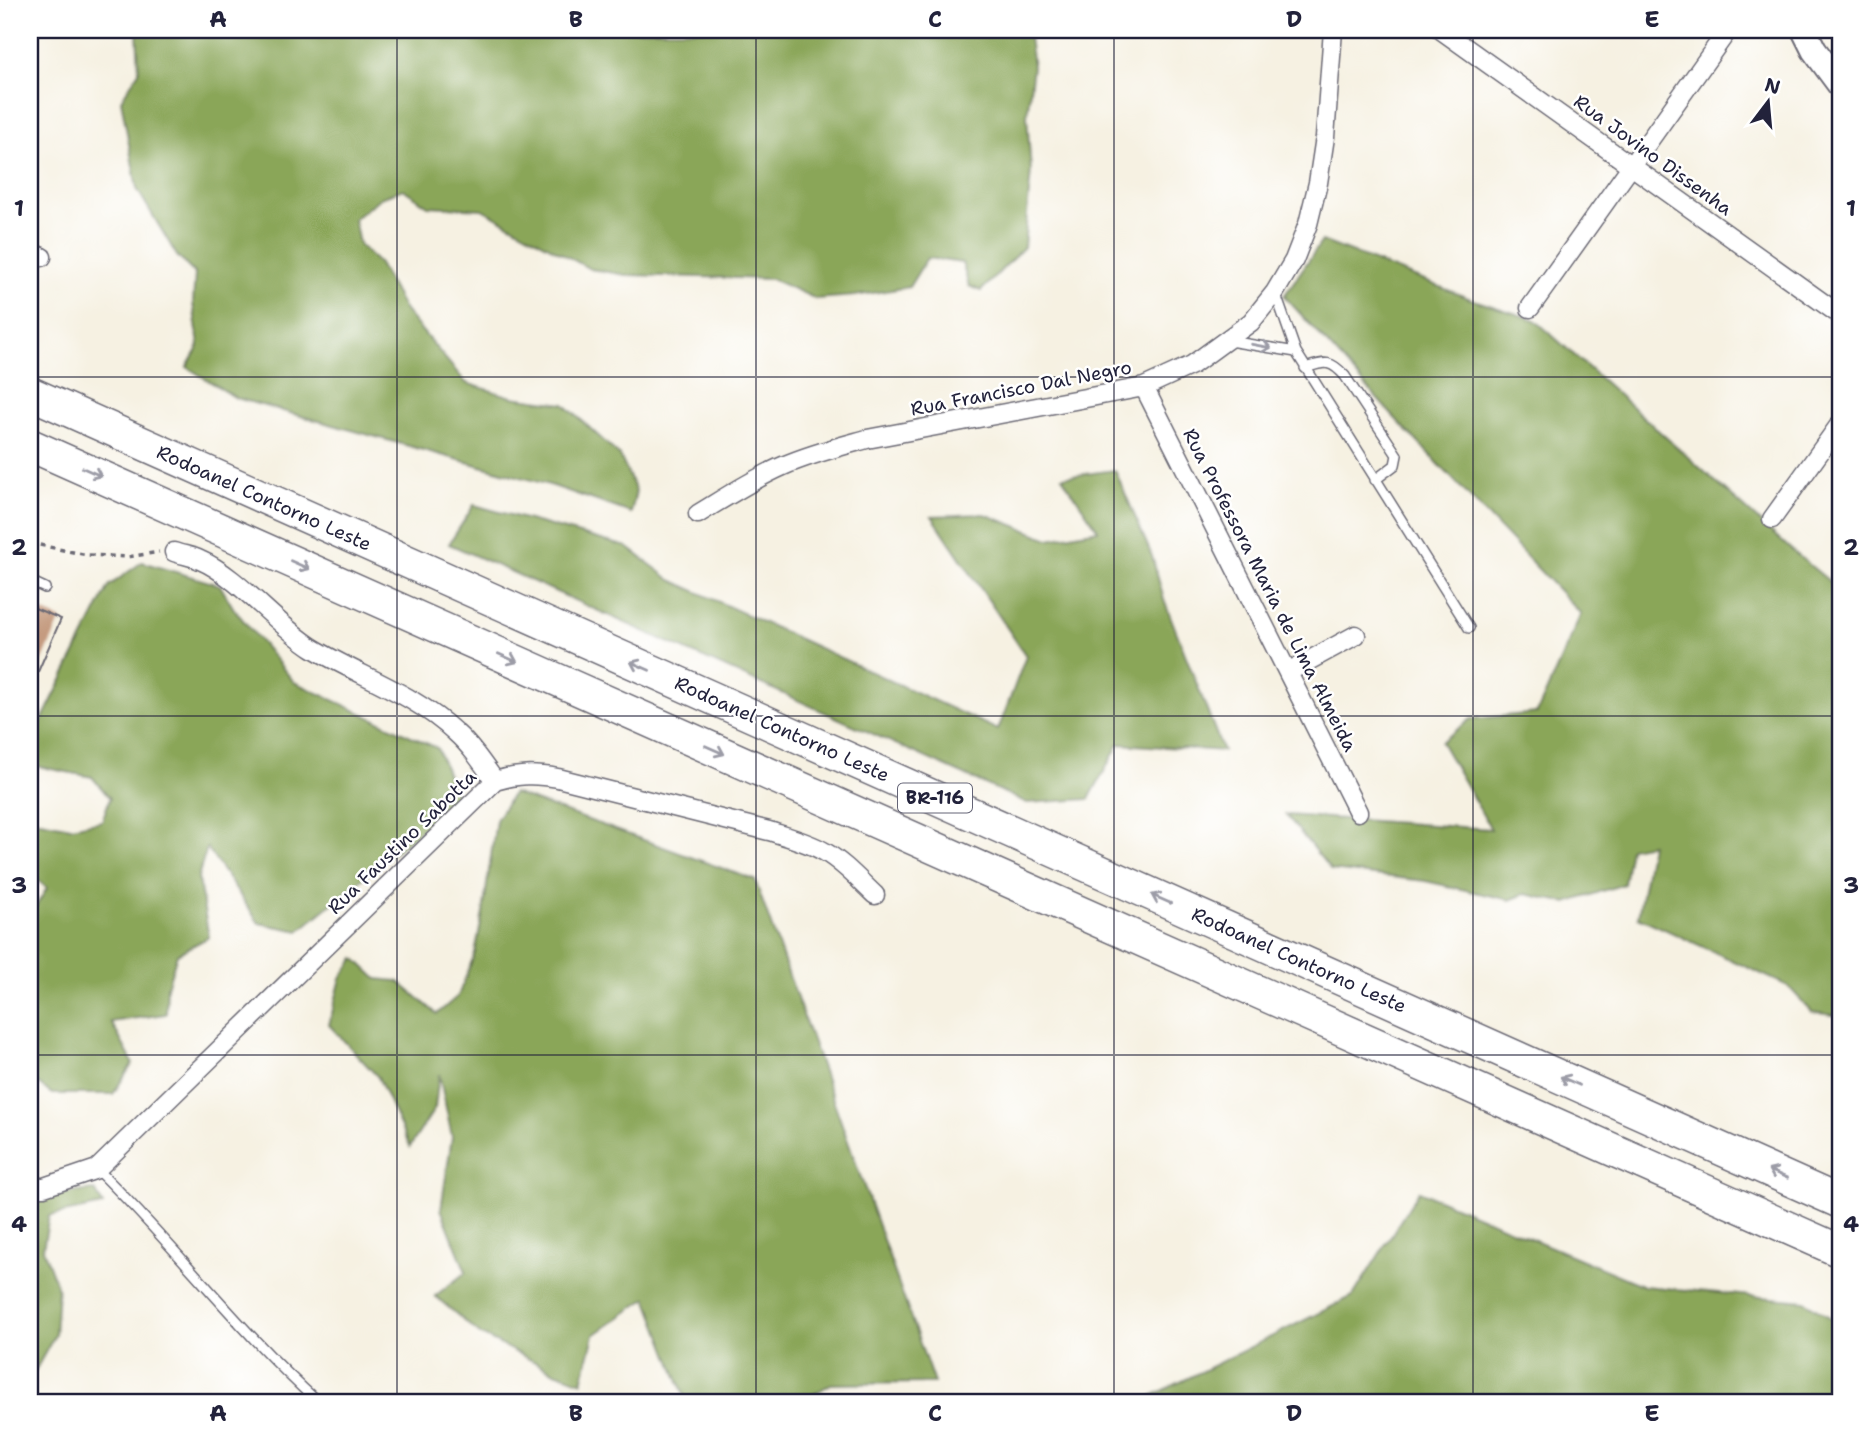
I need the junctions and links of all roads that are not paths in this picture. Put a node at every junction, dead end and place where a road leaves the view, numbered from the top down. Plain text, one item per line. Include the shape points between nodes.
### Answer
1 (1333, 30) edge
2 (1441, 30) edge
3 (1728, 30) edge
4 (1804, 30) edge
5 (1840, 85) edge
6 (1631, 166) junction
7 (1275, 292) junction
8 (1530, 308) dead end
9 (1840, 315) edge
10 (1226, 340) junction
11 (1296, 352) junction
12 (1305, 368) junction
13 (1143, 387) junction
14 (30, 393) edge
15 (1840, 424) edge
16 (30, 444) edge
17 (1375, 480) junction
18 (698, 514) dead end
19 (1772, 519) dead end
20 (174, 552) road end
21 (30, 581) edge
22 (46, 588) dead end
23 (1469, 628) dead end
24 (1356, 635) dead end
25 (1288, 672) junction
26 (495, 782) junction
27 (1358, 812) dead end
28 (875, 895) dead end
29 (97, 1169) junction
30 (30, 1187) edge
31 (1835, 1198) edge
32 (1840, 1251) edge
33 (318, 1402) edge

1 - 7 street, Rua Francisco Dal Negro via 1318,183 1294,260
2 - 6 street, Rua Jovino Dissenha
3 - 6 street
4 - 5 street
6 - 8 street
6 - 9 street, Rua Jovino Dissenha
7 - 10 street, Rua Francisco Dal Negro via 1251,322
7 - 11 lane
10 -> 11 lane
10 - 13 street, Rua Francisco Dal Negro via 1192,365
11 - 12 lane
12 - 17 lane
12 - 17 lane via 1324,362 1335,365 1397,455 1395,465
13 - 18 street, Rua Francisco Dal Negro via 823,450 748,483
13 - 25 street, Rua Professora Maria de Lima Almeida
31 -> 14 highway, Rodoanel Contorno Leste / BR-116
15 - 19 street
16 -> 32 highway, BR-116
17 - 23 lane
20 - 26 street via 222,572 313,648 391,689 454,730
21 - 22 lane
24 - 25 street
25 - 27 street, Rua Professora Maria de Lima Almeida
26 - 28 street, Rua Faustino Sabotta via 536,774 769,831 825,852
26 - 29 street, Rua Faustino Sabotta
29 - 30 street, Rua Faustino Sabotta via 44,1187
29 - 33 lane

